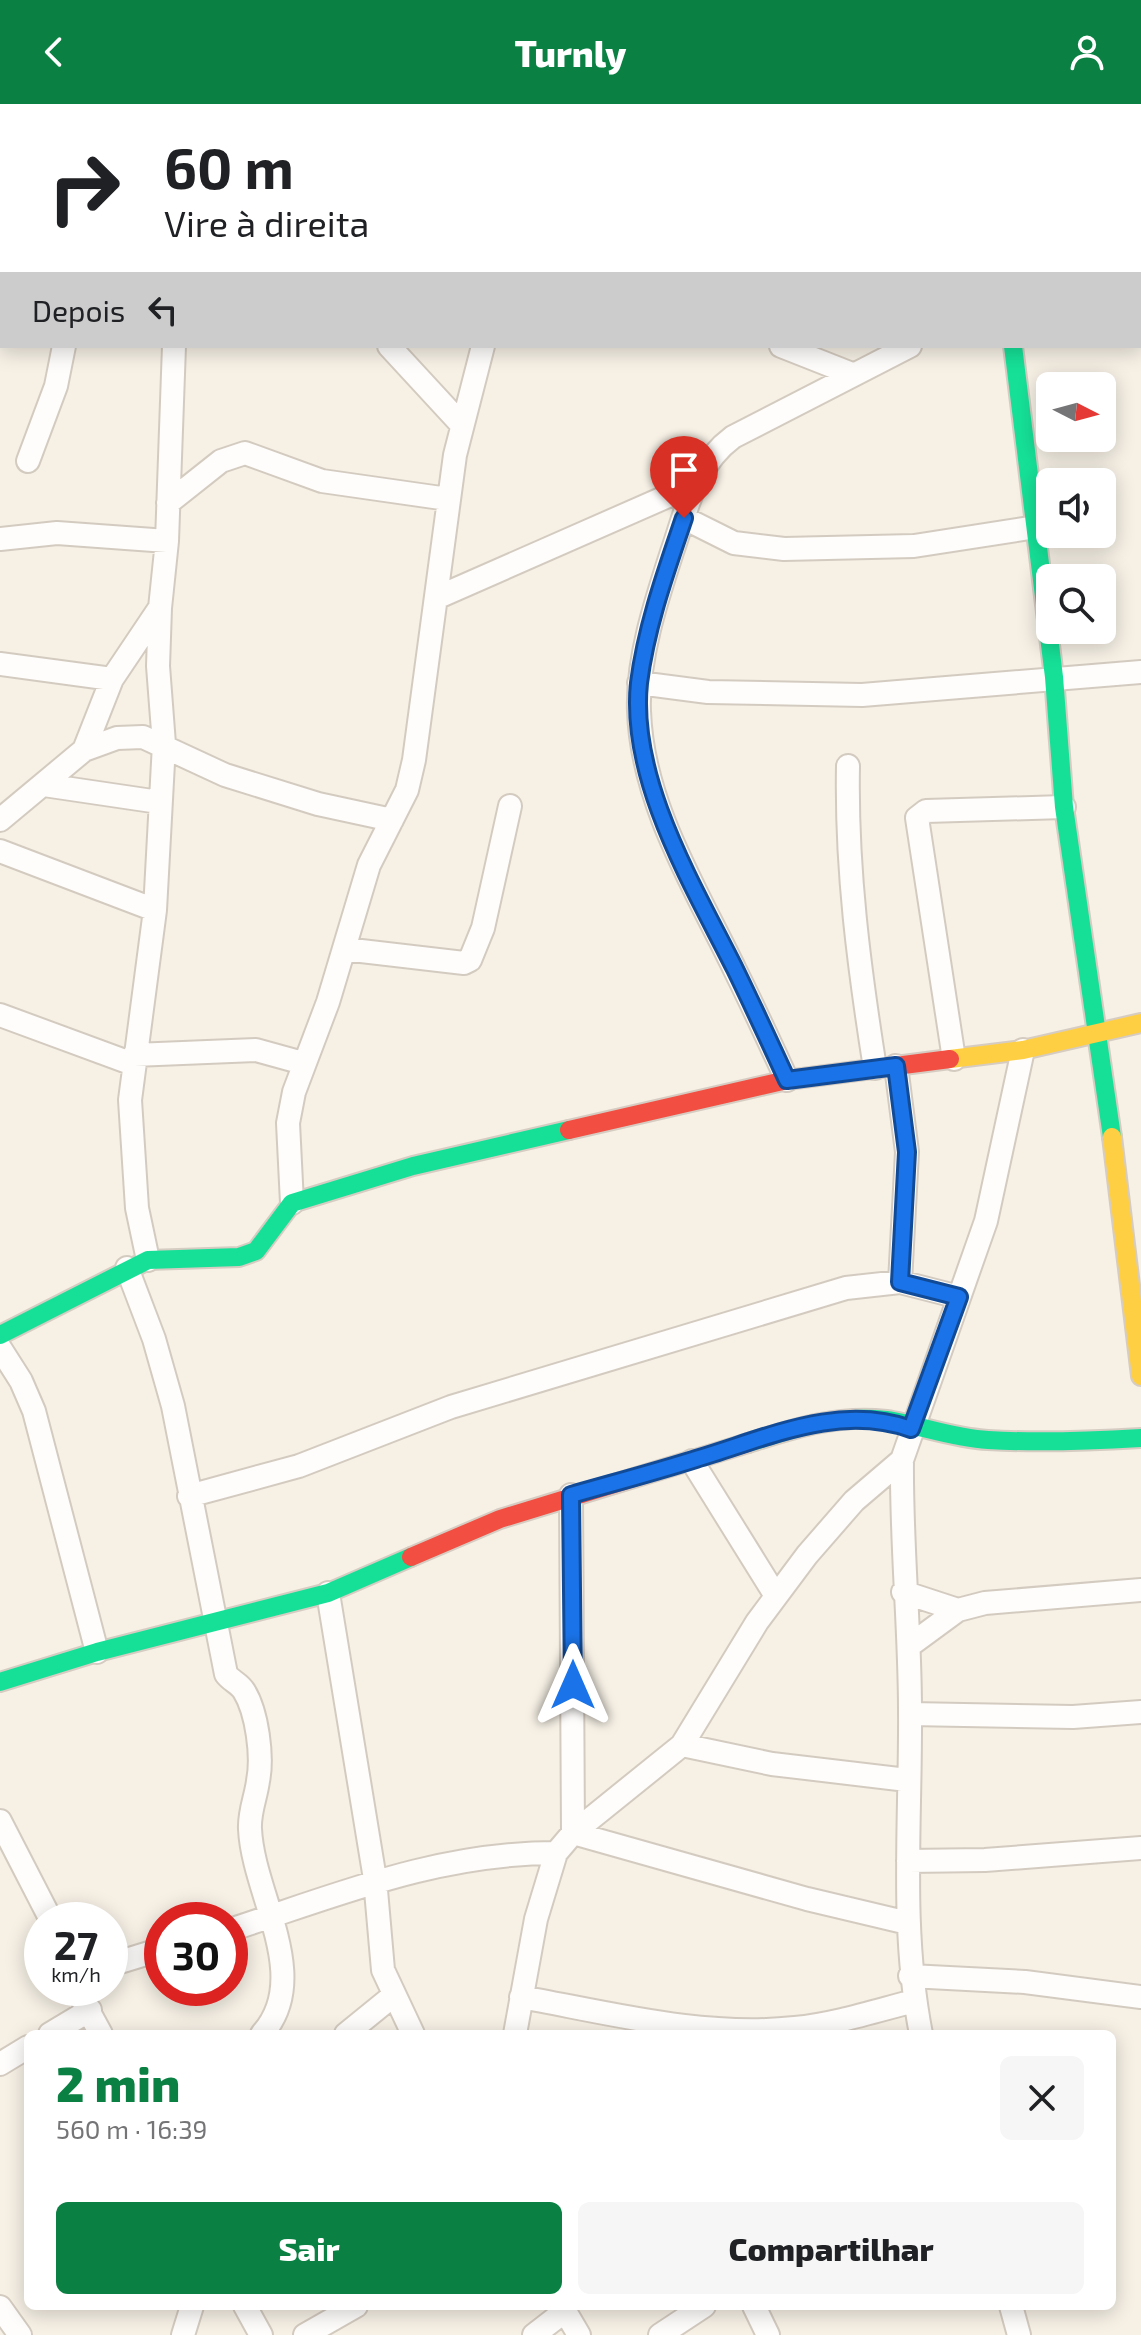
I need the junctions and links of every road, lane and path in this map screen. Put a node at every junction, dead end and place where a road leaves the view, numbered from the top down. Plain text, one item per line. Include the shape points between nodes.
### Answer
1 (64, 348) edge
2 (174, 348) edge
3 (391, 348) edge
4 (482, 348) edge
5 (786, 348) edge
6 (906, 348) edge
7 (1013, 348) edge
8 (852, 374) junction
9 (461, 424) junction
10 (28, 461) dead end
11 (693, 485) junction
12 (448, 499) junction
13 (168, 503) junction
14 (684, 518) junction
15 (1036, 527) joint
16 (0, 539) edge
17 (167, 541) junction
18 (1039, 548) edge
19 (436, 598) junction
20 (160, 608) junction
21 (0, 664) edge
22 (1141, 672) edge
23 (1054, 677) junction
24 (112, 679) junction
25 (639, 683) junction
26 (84, 750) junction
27 (163, 755) junction
28 (848, 766) dead end
29 (44, 785) junction
30 (159, 802) junction
31 (510, 806) dead end
32 (1064, 807) junction
33 (0, 820) edge
34 (392, 820) junction
35 (0, 851) edge
36 (155, 910) junction
37 (344, 949) junction
38 (0, 1015) edge
39 (1141, 1023) edge
40 (1095, 1036) junction
41 (1023, 1050) junction
42 (954, 1059) junction
43 (134, 1060) junction
44 (303, 1063) junction
45 (886, 1067) junction
46 (787, 1080) junction
47 (292, 1203) junction
48 (1134, 1239) edge
49 (137, 1264) junction
50 (900, 1282) junction
51 (959, 1297) junction
52 (0, 1335) edge
53 (0, 1348) edge
54 (1141, 1376) edge
55 (911, 1429) junction
56 (1141, 1438) edge
57 (902, 1460) junction
58 (692, 1461) junction
59 (571, 1495) junction
60 (189, 1496) junction
61 (1141, 1590) edge
62 (903, 1592) junction
63 (328, 1593) junction
64 (776, 1596) junction
65 (958, 1610) junction
66 (216, 1621) junction
67 (909, 1646) junction
68 (97, 1652) junction
69 (0, 1682) edge
70 (1141, 1712) edge
71 (910, 1714) junction
72 (682, 1745) junction
73 (907, 1780) junction
74 (0, 1821) edge
75 (573, 1833) junction
76 (1141, 1848) edge
77 (556, 1853) junction
78 (908, 1861) junction
79 (375, 1879) junction
80 (42, 1902) edge
81 (269, 1917) junction
82 (908, 1923) junction
83 (248, 1924) edge
84 (910, 1976) junction
85 (394, 1995) junction
86 (521, 1997) junction
87 (1141, 1997) edge
88 (914, 2001) junction
89 (87, 2006) edge
90 (90, 2010) junction
91 (57, 2030) edge
92 (99, 2030) edge
93 (265, 2030) edge
94 (351, 2030) edge
95 (411, 2030) edge
96 (516, 2030) edge
97 (920, 2030) edge
98 (24, 2049) edge
99 (0, 2064) edge
100 (0, 2307) edge
101 (191, 2310) edge
102 (247, 2310) edge
103 (349, 2310) edge
104 (562, 2310) edge
105 (565, 2310) edge
106 (698, 2310) edge
107 (756, 2310) edge
108 (1012, 2310) edge
109 (20, 2335) edge
110 (183, 2335) edge
111 (261, 2335) edge
112 (305, 2335) edge
113 (534, 2335) edge
114 (579, 2335) edge
115 (660, 2335) edge
116 (768, 2335) edge
117 (1019, 2335) edge

1 - 10 street via 56,386
2 - 13 street
3 - 9 street
4 - 9 street
5 - 8 street
6 - 8 street
7 - 15 street
8 - 11 street via 733,437 716,450
9 - 12 street
11 - 14 street
11 - 19 street
12 - 13 street via 322,481 245,453 221,461
12 - 19 street
13 - 17 street
14 - 15 street via 734,543 784,549 914,546
14 - 25 street via 662,582
16 - 17 street via 57,533
17 - 20 street
18 - 23 street
19 - 34 street via 414,760
20 - 24 street
20 - 27 street
21 - 24 street
22 - 23 street
23 - 25 street via 862,695 708,692
23 - 32 street
24 - 26 street
25 - 46 street via 649,779 694,891
26 - 27 street via 129,735
26 - 29 street
27 - 30 street
27 - 34 street via 187,758 318,804
28 - 45 street via 852,903
29 - 30 street
29 - 33 street
30 - 36 street
31 - 37 street via 483,928 470,960
32 - 40 street
32 - 42 street via 926,811 917,818
34 - 37 street via 369,865
35 - 36 street
36 - 43 street
37 - 44 street
38 - 43 street
39 - 40 street
40 - 41 street
40 - 48 street
41 - 42 street
41 - 51 street via 986,1221
42 - 45 street
43 - 44 street via 256,1050
43 - 49 street via 130,1100
44 - 47 street via 288,1123
45 - 46 street
45 - 50 street via 907,1152
46 - 47 street via 413,1166
47 - 49 street via 256,1251 239,1257
48 - 54 street
49 - 52 street
49 - 60 street via 173,1406
50 - 51 street
50 - 60 street via 846,1288 586,1366 451,1407 299,1466
51 - 55 street
53 - 68 street via 34,1411
55 - 56 street via 987,1440
55 - 57 street
55 - 58 street via 865,1418 820,1421
57 - 62 street
57 - 64 street via 854,1501
58 - 59 street
58 - 64 street
59 - 63 street via 500,1519
59 - 75 street
60 - 66 street
61 - 65 street via 1007,1600
62 - 65 street
62 - 67 street
63 - 66 street
63 - 79 street
64 - 72 street
65 - 67 street
66 - 68 street
66 - 81 street via 226,1674 246,1695 256,1738 259,1777 249,1827
67 - 71 street
68 - 69 street
70 - 71 street via 1073,1717
71 - 73 street
72 - 73 street via 772,1764
72 - 75 street
73 - 78 street
74 - 80 street
75 - 77 street
75 - 82 street
76 - 78 street
77 - 79 street via 515,1853
77 - 86 street
78 - 82 street
79 - 81 street
79 - 85 street via 383,1970
81 - 83 street
81 - 93 street via 284,1983 280,2008
82 - 84 street
84 - 87 street via 1025,1982
84 - 88 street
85 - 94 street
85 - 95 street
86 - 88 street via 650,2021 758,2030 829,2023
86 - 96 street
88 - 97 street
89 - 90 street
90 - 91 street
90 - 92 street
98 - 99 street
100 - 109 street
101 - 110 street
102 - 111 street
103 - 112 street
104 - 113 street
105 - 114 street
106 - 115 street
107 - 116 street
108 - 117 street

